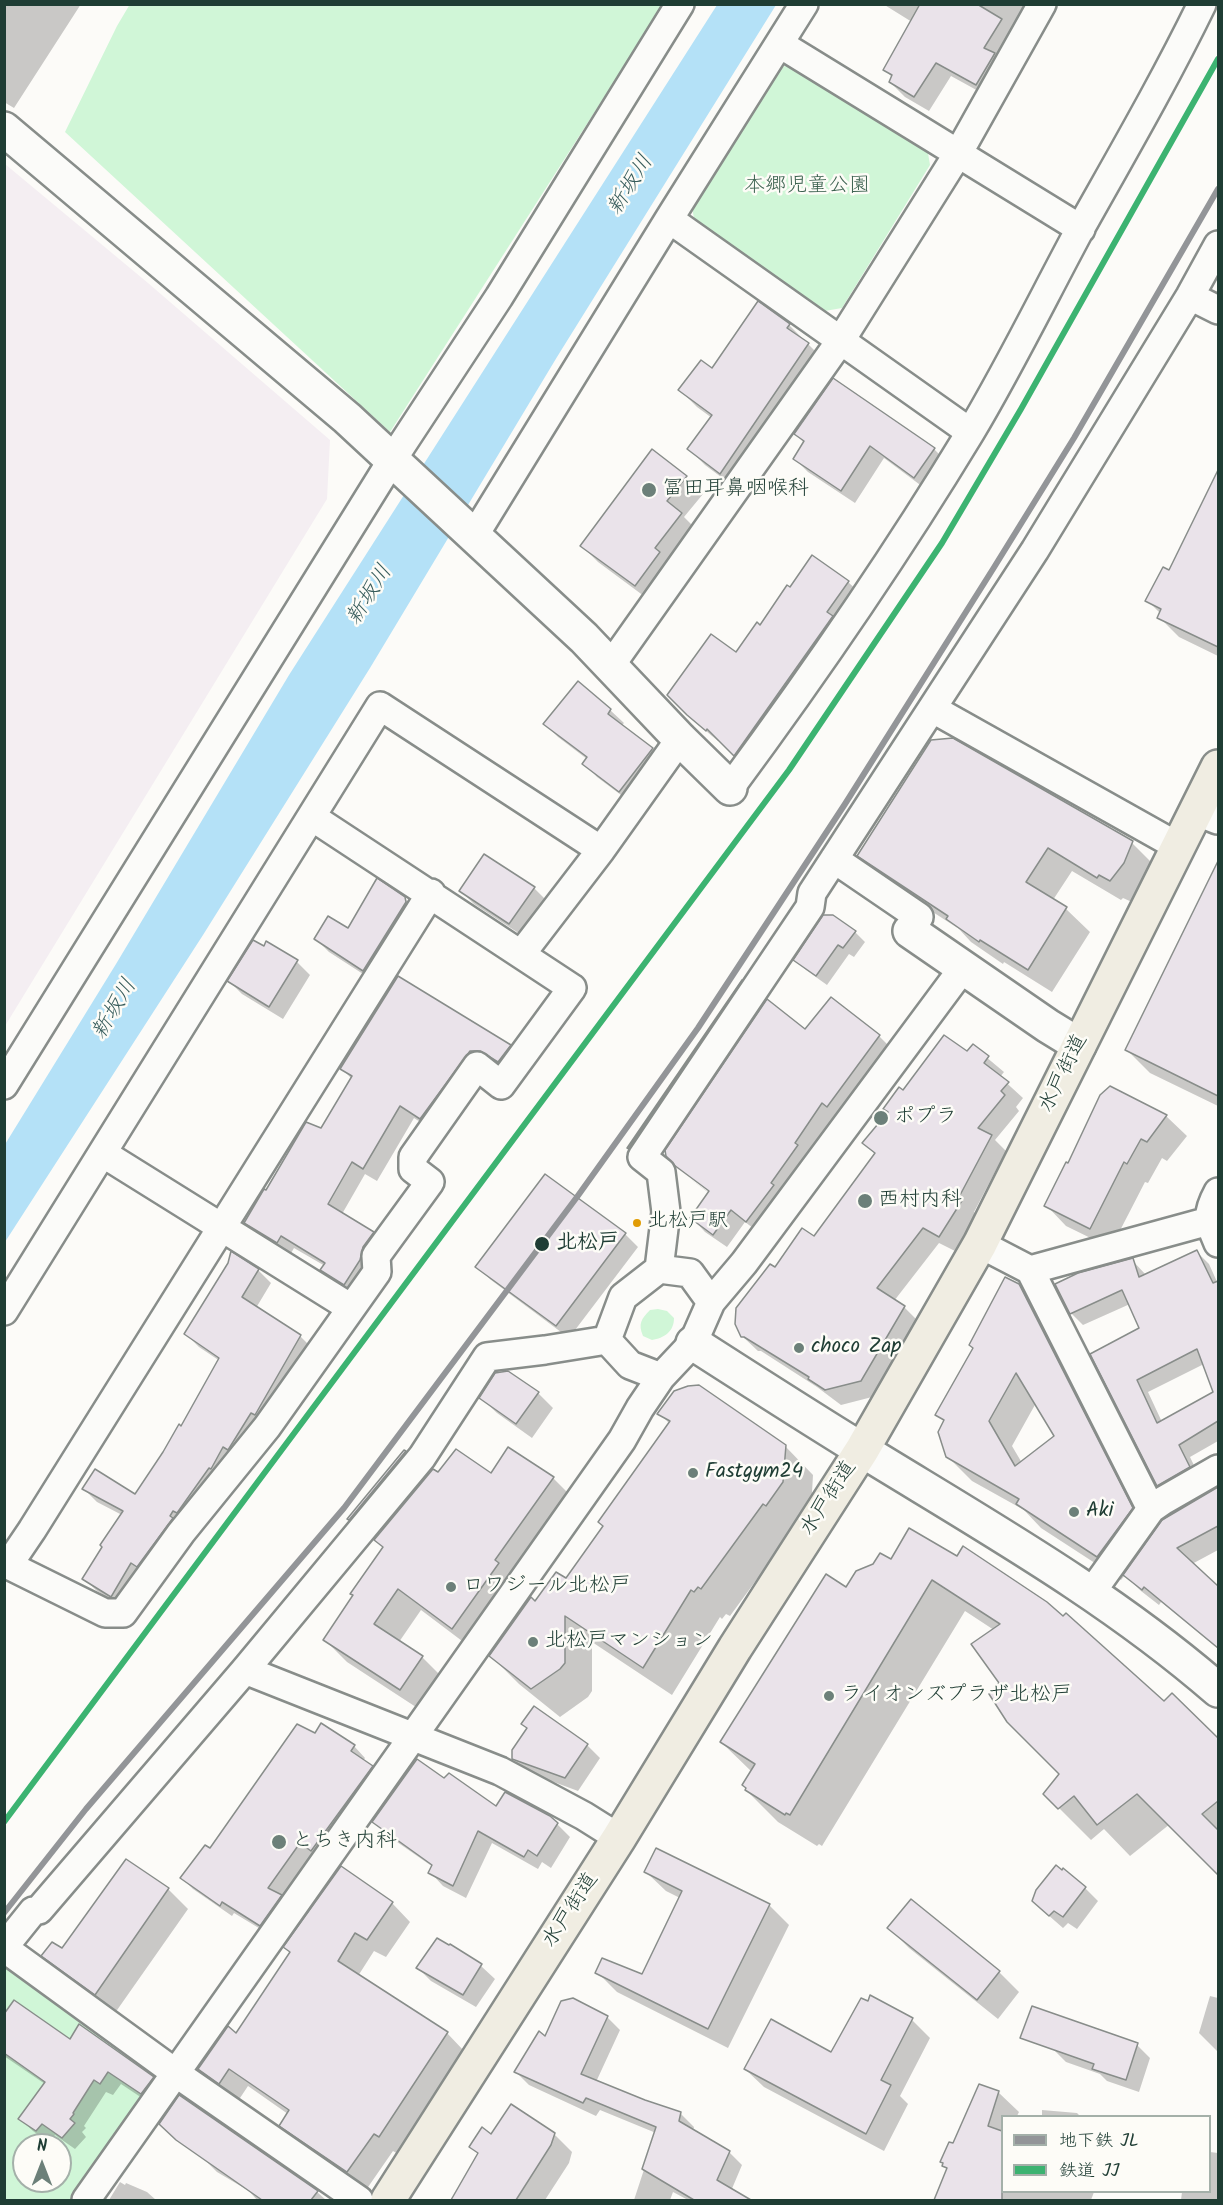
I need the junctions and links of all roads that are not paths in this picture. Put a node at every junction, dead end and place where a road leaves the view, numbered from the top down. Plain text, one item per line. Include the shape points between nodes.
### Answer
1 (680, 4) edge
2 (804, 4) edge
3 (1042, 4) edge
4 (1202, 4) edge
5 (780, 44) junction
6 (4, 129) edge
7 (959, 152) junction
8 (669, 219) junction
9 (1080, 229) junction
10 (1218, 245) edge
11 (1190, 296) junction
12 (1218, 309) edge
13 (841, 340) junction
14 (970, 432) junction
15 (392, 460) junction
16 (474, 537) junction
17 (611, 665) junction
18 (933, 709) junction
19 (680, 739) junction
20 (1218, 767) edge
21 (730, 788) joint
22 (1208, 813) edge
23 (312, 817) junction
24 (1179, 847) junction
25 (601, 850) junction
26 (834, 859) junction
27 (431, 893) junction
28 (910, 931) joint
29 (522, 953) junction
30 (963, 968) junction
31 (1079, 1044) junction
32 (4, 1084) edge
33 (104, 1154) junction
34 (1218, 1192) edge
35 (221, 1226) junction
36 (1214, 1232) edge
37 (980, 1244) junction
38 (659, 1269) junction
39 (1030, 1270) junction
40 (711, 1302) junction
41 (351, 1308) junction
42 (4, 1311) edge
43 (607, 1340) junction
44 (693, 1343) junction
45 (661, 1377) junction
46 (862, 1450) junction
47 (1218, 1469) edge
48 (1151, 1509) junction
49 (7, 1563) edge
50 (1091, 1593) junction
51 (245, 1670) junction
52 (1218, 1690) edge
53 (414, 1737) junction
54 (620, 1838) junction
55 (4, 1948) edge
56 (177, 2074) junction
57 (86, 2200) edge
58 (359, 2200) edge
59 (388, 2200) edge

1 - 15 street via 499,297
2 - 5 street
3 - 7 street
4 - 9 street via 1167,76
5 - 7 street
5 - 8 street
6 - 15 street
7 - 9 street
7 - 13 street
8 - 13 street
8 - 16 street
9 - 14 street
10 - 11 street
11 - 12 street
11 - 18 street
13 - 14 street
13 - 17 street
14 - 21 street via 868,592
15 - 16 street
15 - 32 street
16 - 17 street
17 - 19 street
18 - 24 street
18 - 26 street
19 - 21 street
19 - 25 street
20 - 22 highway, 水戸街道
22 - 24 highway, 水戸街道
23 - 25 street via 380,706
23 - 27 street
23 - 33 street
24 - 31 highway, 水戸街道
25 - 29 street
26 - 28 street via 919,917
26 - 38 street via 812,893 810,907 642,1157 661,1172 663,1182 666,1212
27 - 29 street
27 - 35 street
28 - 30 street
29 - 41 street via 572,988 501,1086 477,1066 413,1157 413,1169 430,1182 376,1256 377,1272
30 - 31 street
30 - 40 street
31 - 37 highway, 水戸街道
33 - 35 street
33 - 42 street
34 - 36 street via 1211,1205
35 - 41 street
35 - 49 street
36 - 39 street
37 - 39 street
37 - 46 highway, 水戸街道
38 - 40 street via 690,1273
38 - 43 street via 623,1298
39 - 48 street
40 - 44 street
41 - 49 street via 267,1427 181,1533 123,1613 105,1613
43 - 45 street via 630,1365
43 - 51 street via 487,1357 422,1457
44 - 45 street
44 - 46 street
45 - 53 street via 622,1440
46 - 50 street
46 - 54 highway, 水戸街道
47 - 48 street
48 - 50 street
50 - 52 street
51 - 53 street
51 - 55 street
53 - 54 street via 500,1771
53 - 56 street
54 - 59 highway, 水戸街道
55 - 56 street
56 - 57 street
56 - 58 street

